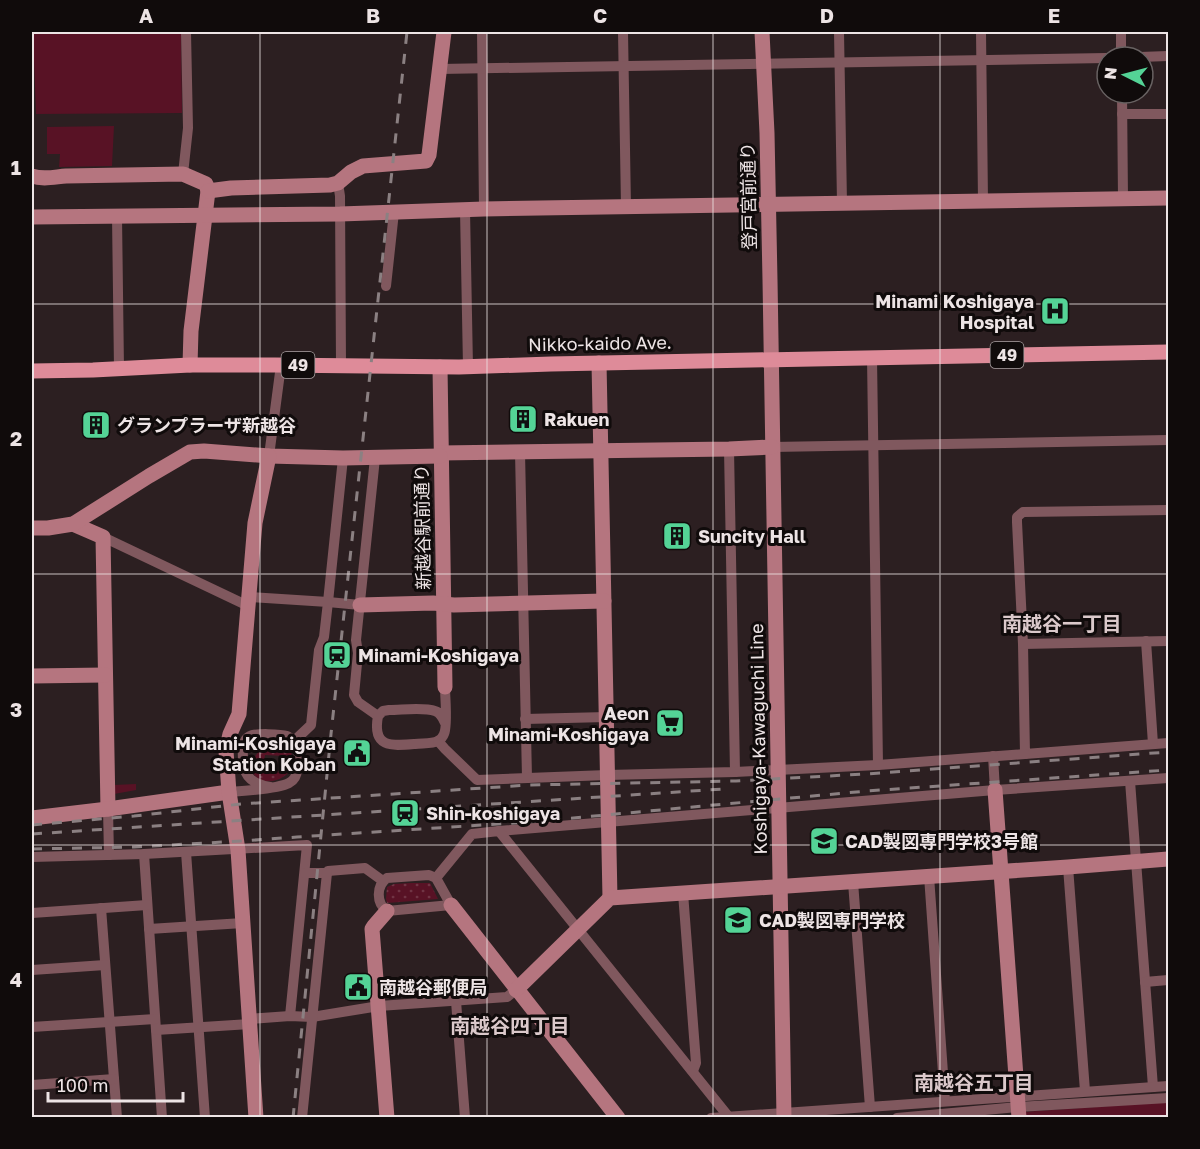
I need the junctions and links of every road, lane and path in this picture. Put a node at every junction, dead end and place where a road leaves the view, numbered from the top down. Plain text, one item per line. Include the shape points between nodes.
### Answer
1 (186, 32) edge
2 (444, 32) edge
3 (482, 32) edge
4 (623, 32) edge
5 (762, 32) edge
6 (839, 32) edge
7 (981, 32) edge
8 (1095, 58) edge
9 (981, 60) junction
10 (839, 62) junction
11 (763, 63) junction
12 (624, 66) junction
13 (483, 68) junction
14 (440, 69) junction
15 (1122, 105) edge
16 (1122, 114) junction
17 (1168, 114) edge
18 (183, 174) junction
19 (32, 176) edge
20 (338, 183) junction
21 (208, 191) junction
22 (1168, 198) edge
23 (1124, 199) junction
24 (983, 201) junction
25 (842, 203) junction
26 (768, 205) junction
27 (626, 207) junction
28 (484, 209) junction
29 (465, 210) junction
30 (394, 212) junction
31 (340, 214) junction
32 (117, 216) junction
33 (205, 216) junction
34 (32, 217) edge
35 (386, 286) dead end
36 (1168, 352) edge
37 (872, 358) junction
38 (772, 360) junction
39 (599, 363) junction
40 (190, 365) junction
41 (281, 365) junction
42 (341, 366) junction
43 (440, 367) junction
44 (468, 367) junction
45 (119, 369) junction
46 (32, 371) edge
47 (1168, 440) edge
48 (873, 445) junction
49 (772, 447) junction
50 (729, 449) junction
51 (601, 451) junction
52 (520, 452) junction
53 (440, 454) junction
54 (269, 456) junction
55 (342, 458) junction
56 (375, 458) junction
57 (1168, 510) edge
58 (73, 524) junction
59 (32, 528) edge
60 (103, 537) junction
61 (249, 600) junction
62 (604, 600) junction
63 (523, 602) junction
64 (328, 603) junction
65 (360, 604) junction
66 (443, 604) junction
67 (1146, 641) junction
68 (1168, 641) edge
69 (1023, 644) junction
70 (105, 675) junction
71 (32, 676) edge
72 (445, 687) junction
73 (428, 710) junction
74 (239, 714) junction
75 (378, 716) junction
76 (607, 717) junction
77 (525, 719) junction
78 (445, 723) junction
79 (252, 735) junction
80 (294, 741) junction
81 (438, 741) junction
82 (1168, 743) edge
83 (1153, 744) junction
84 (1025, 754) junction
85 (993, 756) junction
86 (878, 765) junction
87 (778, 769) junction
88 (735, 772) junction
89 (245, 773) junction
90 (607, 775) junction
91 (527, 778) junction
92 (1168, 778) edge
93 (1131, 781) junction
94 (270, 787) junction
95 (995, 790) junction
96 (230, 792) junction
97 (778, 808) junction
98 (108, 809) junction
99 (32, 818) edge
100 (608, 822) junction
101 (499, 831) junction
102 (238, 850) junction
103 (186, 852) junction
104 (144, 854) junction
105 (109, 855) junction
106 (32, 857) edge
107 (1168, 859) edge
108 (1136, 861) junction
109 (1068, 867) junction
110 (1000, 871) junction
111 (305, 873) junction
112 (327, 873) junction
113 (929, 876) junction
114 (436, 878) junction
115 (383, 881) junction
116 (854, 882) junction
117 (780, 886) junction
118 (683, 893) junction
119 (610, 898) junction
120 (147, 904) junction
121 (451, 905) junction
122 (101, 908) junction
123 (387, 911) junction
124 (32, 913) edge
125 (243, 923) junction
126 (191, 927) junction
127 (149, 929) junction
128 (579, 930) junction
129 (105, 964) junction
130 (32, 970) edge
131 (1168, 980) edge
132 (1145, 982) junction
133 (516, 990) junction
134 (456, 1001) junction
135 (379, 1006) junction
136 (290, 1016) junction
137 (312, 1017) junction
138 (110, 1021) junction
139 (250, 1022) junction
140 (155, 1024) junction
141 (199, 1027) junction
142 (32, 1028) edge
143 (693, 1071) junction
144 (114, 1079) junction
145 (32, 1085) edge
146 (1168, 1086) edge
147 (1153, 1087) junction
148 (1085, 1092) junction
149 (1168, 1098) edge
150 (945, 1101) junction
151 (870, 1107) junction
152 (1018, 1107) edge
153 (784, 1115) edge
154 (947, 1115) edge
155 (728, 1116) junction
156 (117, 1118) edge
157 (162, 1118) edge
158 (205, 1118) edge
159 (256, 1118) edge
160 (302, 1118) edge
161 (387, 1118) edge
162 (465, 1118) edge
163 (618, 1118) edge
164 (711, 1118) edge
165 (897, 1118) edge

1 - 18 street via 188,128
2 - 14 street
3 - 13 street
4 - 12 street
5 - 11 street, 登戸宮前通り
6 - 10 street
7 - 9 street
8 - 9 street
9 - 10 street
9 - 24 street
10 - 11 street
10 - 25 street
11 - 12 street
11 - 26 street, 登戸宮前通り
12 - 13 street
12 - 27 street
13 - 14 street
13 - 28 street
14 - 20 street via 426,161 363,165
15 - 16 street
16 - 17 street
16 - 23 street
18 - 19 street
18 - 21 street via 206,184
20 - 21 street
20 - 31 street
21 - 33 street
22 - 23 street
23 - 24 street
24 - 25 street
25 - 26 street
26 - 27 street
26 - 38 street, 登戸宮前通り
27 - 28 street
28 - 29 street
29 - 30 street
29 - 44 street
30 - 31 street
30 - 35 street
31 - 33 street
31 - 42 street
32 - 33 street
32 - 34 street
32 - 45 street
33 - 40 street
36 - 37 main road, Nikko-kaido Ave. / 49
37 - 38 main road, Nikko-kaido Ave. / 49
37 - 48 street
38 - 39 main road, Nikko-kaido Ave. / 49
38 - 49 street, Koshigaya-Kawaguchi Line
39 - 44 main road, Nikko-kaido Ave. / 49
39 - 51 street
40 - 41 main road, Nikko-kaido Ave. / 49
40 - 45 main road, Nikko-kaido Ave. / 49
41 - 42 main road, Nikko-kaido Ave. / 49
41 - 54 street
42 - 43 main road, Nikko-kaido Ave. / 49
43 - 44 main road, Nikko-kaido Ave. / 49
43 - 53 street, 新越谷駅前通り
45 - 46 main road, Nikko-kaido Ave. / 49
47 - 48 street
48 - 49 street
48 - 86 street
49 - 50 street
49 - 87 street, Koshigaya-Kawaguchi Line
50 - 51 street
50 - 88 street
51 - 52 street
51 - 62 street
52 - 53 street
52 - 63 street
53 - 56 street
53 - 66 street, 新越谷駅前通り
54 - 55 street
54 - 58 street via 190,452
54 - 61 street via 255,523
55 - 56 street
55 - 64 street
56 - 65 street
57 - 69 street via 1020,514 1017,522
58 - 59 street
58 - 60 street
60 - 61 street via 244,604
60 - 70 street
61 - 64 street
61 - 74 street
62 - 63 street
62 - 76 street
63 - 66 street
63 - 77 street
64 - 65 street
64 - 80 street via 311,725
65 - 66 street
65 - 75 street via 354,695
66 - 72 street, 新越谷駅前通り
67 - 68 street
67 - 69 street
67 - 83 street
69 - 84 street
70 - 71 street
70 - 98 street
72 - 73 street via 440,701
72 - 78 street
73 - 75 street via 389,710
73 - 78 street via 440,714
74 - 79 street
74 - 96 street via 226,746
75 - 81 street via 378,734 388,744
76 - 77 street
76 - 90 street
77 - 91 street
78 - 81 street via 444,735
79 - 80 street via 281,734
79 - 89 street via 243,748
80 - 94 street via 299,752 295,777 290,783
81 - 91 street via 477,780
82 - 83 street
83 - 84 street
84 - 85 street
85 - 86 street
85 - 95 street
86 - 87 street
87 - 88 street
87 - 97 street, Koshigaya-Kawaguchi Line
88 - 90 street
89 - 94 street via 256,783
89 - 96 street
90 - 91 street
90 - 100 street
92 - 93 street
93 - 95 street
93 - 108 street
94 - 96 street
95 - 97 street
95 - 110 street
96 - 98 street
96 - 102 street
97 - 100 street
97 - 117 street, Koshigaya-Kawaguchi Line
98 - 99 street
98 - 105 street
100 - 101 street
100 - 119 street
101 - 114 street via 472,834
101 - 128 street
102 - 103 street
102 - 111 street via 307,845
102 - 125 street
103 - 104 street
103 - 126 street
104 - 105 street
104 - 120 street
105 - 106 street
107 - 108 street
108 - 109 street
108 - 132 street
109 - 110 street
109 - 148 street
110 - 113 street
110 - 152 street
111 - 112 street
111 - 136 street
112 - 115 street via 365,868
112 - 137 street
113 - 116 street
113 - 150 street
114 - 115 street via 429,875
114 - 121 street
115 - 123 street via 380,904
116 - 117 street
116 - 151 street
117 - 118 street
117 - 153 street, Koshigaya-Kawaguchi Line
118 - 119 street
118 - 143 street via 696,1063
119 - 128 street
120 - 122 street
120 - 127 street
121 - 123 street
121 - 133 street
122 - 124 street
122 - 129 street
123 - 135 street via 372,929
125 - 126 street
125 - 139 street
126 - 127 street
126 - 141 street
127 - 140 street
128 - 133 street
128 - 143 street
129 - 130 street
129 - 138 street
131 - 132 street
132 - 147 street
133 - 134 street via 507,997
133 - 163 street
134 - 135 street
134 - 162 street
135 - 137 street
135 - 161 street
136 - 137 street
136 - 139 street
137 - 160 street
138 - 140 street
138 - 142 street
138 - 144 street
139 - 141 street
139 - 159 street
140 - 141 street
140 - 157 street
141 - 158 street
143 - 155 street
144 - 145 street
144 - 156 street
146 - 147 street
147 - 148 street
148 - 152 street
149 - 152 street
150 - 151 street
150 - 152 street
151 - 153 street
152 - 154 street
153 - 155 street
154 - 165 street
155 - 164 street

